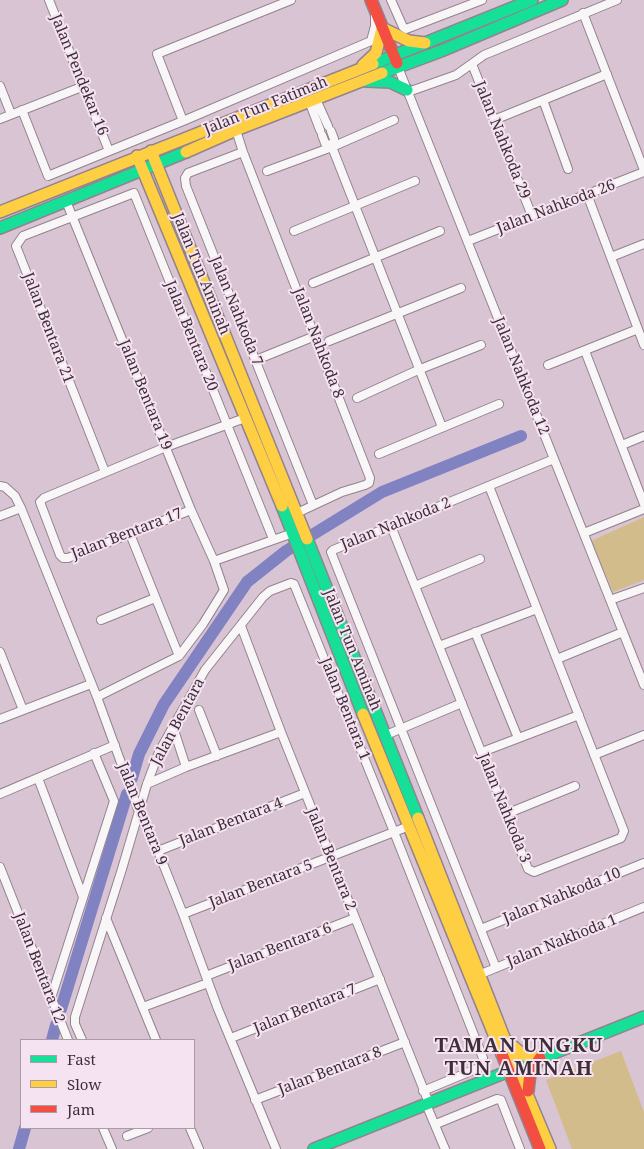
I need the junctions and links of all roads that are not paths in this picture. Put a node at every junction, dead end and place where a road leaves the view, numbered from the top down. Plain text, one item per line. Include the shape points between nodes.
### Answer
1 (49, 0) edge
2 (291, 0) edge
3 (391, 0) edge
4 (482, 0) edge
5 (532, 0) edge
6 (562, 0) edge
7 (617, 0) edge
8 (275, 3) edge
9 (373, 5) edge
10 (583, 13) junction
11 (382, 28) junction
12 (426, 43) junction
13 (396, 61) junction
14 (472, 64) junction
15 (607, 74) junction
16 (358, 75) junction
17 (0, 86) edge
18 (84, 86) junction
19 (408, 91) junction
20 (313, 100) junction
21 (543, 100) junction
22 (277, 102) junction
23 (22, 110) junction
24 (11, 114) junction
25 (0, 119) edge
26 (394, 120) dead end
27 (494, 120) junction
28 (183, 121) junction
29 (236, 130) junction
30 (332, 147) junction
31 (109, 151) junction
32 (151, 151) junction
33 (243, 152) junction
34 (137, 156) junction
35 (157, 165) junction
36 (568, 169) dead end
37 (143, 171) junction
38 (267, 171) dead end
39 (644, 171) edge
40 (415, 181) dead end
41 (587, 194) junction
42 (66, 201) junction
43 (354, 205) junction
44 (0, 212) edge
45 (74, 216) junction
46 (532, 216) junction
47 (0, 228) edge
48 (294, 231) dead end
49 (440, 231) dead end
50 (468, 241) junction
51 (644, 244) edge
52 (376, 257) junction
53 (611, 257) junction
54 (314, 283) dead end
55 (461, 288) dead end
56 (397, 313) junction
57 (638, 329) junction
58 (315, 336) junction
59 (329, 340) dead end
60 (644, 344) edge
61 (481, 345) dead end
62 (585, 351) junction
63 (256, 360) junction
64 (548, 365) dead end
65 (418, 370) junction
66 (357, 398) dead end
67 (499, 404) dead end
68 (245, 418) junction
69 (226, 424) junction
70 (442, 427) junction
71 (644, 436) edge
72 (622, 446) junction
73 (166, 447) junction
74 (378, 454) dead end
75 (554, 459) junction
76 (105, 472) junction
77 (0, 486) edge
78 (488, 486) junction
79 (644, 504) edge
80 (313, 505) junction
81 (21, 508) junction
82 (644, 509) edge
83 (191, 510) junction
84 (297, 513) junction
85 (0, 516) edge
86 (391, 526) junction
87 (296, 531) junction
88 (584, 533) junction
89 (130, 534) junction
90 (273, 539) junction
91 (480, 559) dead end
92 (214, 561) junction
93 (295, 586) joint
94 (415, 586) junction
95 (644, 588) edge
96 (155, 598) junction
97 (610, 600) junction
98 (537, 610) junction
99 (101, 620) dead end
100 (241, 626) junction
101 (475, 632) junction
102 (623, 632) junction
103 (439, 646) junction
104 (0, 652) edge
105 (179, 656) junction
106 (557, 659) junction
107 (91, 684) junction
108 (644, 685) edge
109 (97, 696) junction
110 (462, 703) junction
111 (24, 710) junction
112 (199, 710) dead end
113 (578, 715) junction
114 (0, 720) edge
115 (173, 727) junction
116 (401, 730) junction
117 (281, 732) junction
118 (386, 735) junction
119 (644, 735) edge
120 (518, 738) junction
121 (115, 745) junction
122 (482, 752) junction
123 (94, 753) junction
124 (594, 755) junction
125 (217, 756) junction
126 (186, 767) junction
127 (38, 778) junction
128 (147, 784) junction
129 (576, 786) dead end
130 (305, 793) junction
131 (0, 794) edge
132 (138, 812) junction
133 (506, 814) junction
134 (409, 826) junction
135 (394, 832) junction
136 (158, 851) junction
137 (331, 857) junction
138 (644, 864) edge
139 (0, 867) edge
140 (83, 897) junction
141 (644, 907) edge
142 (183, 914) junction
143 (106, 918) junction
144 (355, 918) junction
145 (481, 929) junction
146 (496, 968) junction
147 (481, 974) junction
148 (380, 979) junction
149 (207, 980) junction
150 (51, 998) junction
151 (143, 1007) junction
152 (644, 1018) edge
153 (230, 1038) junction
154 (68, 1039) edge
155 (82, 1039) edge
156 (156, 1039) edge
157 (405, 1042) junction
158 (502, 1044) junction
159 (540, 1058) junction
160 (512, 1069) junction
161 (489, 1078) junction
162 (516, 1090) junction
163 (424, 1091) junction
164 (528, 1097) junction
165 (255, 1100) junction
166 (427, 1104) junction
167 (436, 1124) junction
168 (103, 1129) edge
169 (145, 1129) edge
170 (190, 1129) edge
171 (127, 1136) dead end
172 (112, 1149) edge
173 (199, 1149) edge
174 (276, 1149) edge
175 (314, 1149) edge
176 (445, 1149) edge
177 (520, 1149) edge
178 (540, 1149) edge
179 (550, 1149) edge

1 - 18 street, Jalan Pendekar 16
2 - 8 street
3 - 4 street via 406,29
5 - 12 main road, Jalan Tun Fatimah
6 - 13 main road, Jalan Tun Fatimah via 441,51
7 - 10 street
8 - 28 street via 158,54
9 - 11 main road
9 - 28 street via 375,26 372,41
10 - 14 street via 484,55
10 - 15 street
11 - 12 main road via 409,41
11 - 13 main road
11 - 16 main road via 376,53
12 - 13 main road, Jalan Tun Fatimah
13 - 16 main road, Jalan Tun Fatimah
13 - 19 street, Jalan Nahkoda 12
14 - 19 street via 456,75
14 - 27 street, Jalan Nahkoda 29
15 - 21 street
15 - 39 street
16 - 19 main road via 390,82
16 - 20 main road, Jalan Tun Fatimah
16 - 22 main road, Jalan Tun Fatimah
17 - 24 street
18 - 23 street
18 - 31 street, Jalan Pendekar 16
19 - 50 street, Jalan Nahkoda 12
20 - 22 main road via 314,95 308,93 283,104
20 - 29 main road, Jalan Tun Fatimah
20 - 30 street via 334,140
20 - 30 street via 325,143
21 - 27 street
21 - 36 street
22 - 32 main road, Jalan Tun Fatimah
23 - 24 street
23 - 31 street via 48,176
24 - 25 street
26 - 30 street
27 - 46 street, Jalan Nahkoda 29
28 - 31 street
29 - 33 street, Jalan Nahkoda 8
29 - 35 main road, Jalan Tun Fatimah
30 - 38 street
30 - 43 street
32 - 34 main road, Jalan Tun Fatimah
32 - 35 main road, Jalan Tun Aminah
33 - 58 street, Jalan Nahkoda 8
33 - 63 street, Jalan Nahkoda 7 via 188,173 185,178
34 - 37 main road, Jalan Tun Aminah
34 - 44 main road, Jalan Tun Fatimah
35 - 37 main road, Jalan Tun Fatimah
35 - 84 main road, Jalan Tun Aminah
37 - 42 main road, Jalan Tun Fatimah
37 - 68 main road, Jalan Tun Aminah
39 - 41 street, Jalan Nahkoda 26
40 - 43 street
41 - 46 street, Jalan Nahkoda 26
41 - 53 street
42 - 45 street, Jalan Bentara 19
42 - 47 main road, Jalan Tun Fatimah
43 - 48 street
43 - 52 street
45 - 69 street, Jalan Bentara 20 via 131,193 136,196
45 - 73 street, Jalan Bentara 19
45 - 76 street, Jalan Bentara 21 via 23,236 16,246
46 - 50 street, Jalan Nahkoda 26
49 - 52 street
50 - 75 street, Jalan Nahkoda 12
51 - 53 street
52 - 54 street
52 - 56 street
53 - 57 street
55 - 56 street
56 - 59 street
56 - 65 street
57 - 60 street
57 - 62 street
58 - 63 street
58 - 80 street, Jalan Nahkoda 8 via 370,478 365,485
61 - 65 street
62 - 64 street
62 - 72 street
63 - 80 street, Jalan Nahkoda 7
65 - 66 street
65 - 70 street
67 - 70 street
68 - 69 street
68 - 87 main road, Jalan Tun Aminah
69 - 73 street
69 - 90 street, Jalan Bentara 20
70 - 74 street
71 - 72 street
72 - 79 street
73 - 76 street
73 - 83 street, Jalan Bentara 19
75 - 78 street, Jalan Nahkoda 2
75 - 88 street, Jalan Nahkoda 12
76 - 89 street, Jalan Bentara 17 via 40,502 60,555 68,558
77 - 81 street, Jalan Bentara 9 via 15,496
78 - 86 street, Jalan Nahkoda 2
78 - 98 street, Jalan Nahkoda 3
80 - 84 street, Jalan Nahkoda 8
81 - 85 street
81 - 107 street, Jalan Bentara 9
82 - 88 street
83 - 89 street, Jalan Bentara 17
83 - 92 street, Jalan Bentara 19
84 - 87 main road, Jalan Tun Aminah
86 - 94 street, Jalan Nahkoda 3
86 - 116 street, Jalan Nahkoda 2 via 331,552
87 - 90 street
87 - 118 main road, Jalan Tun Aminah via 317,564
87 - 134 main road, Jalan Tun Aminah via 307,570
88 - 97 street, Jalan Nahkoda 12
89 - 96 street
90 - 92 street
91 - 94 street
92 - 105 street, Jalan Bentara 19 via 224,590
93 - 100 street, Jalan Bentara via 291,584 270,591
93 - 135 street, Jalan Bentara 1
94 - 103 street, Jalan Nahkoda 3
95 - 97 street
96 - 99 street
96 - 105 street
97 - 102 street, Jalan Nahkoda 12
98 - 101 street
98 - 106 street, Jalan Nahkoda 3
100 - 115 street, Jalan Bentara via 206,670
100 - 117 street, Jalan Bentara 2
101 - 103 street
101 - 120 street
102 - 106 street
102 - 108 street, Jalan Nahkoda 12
103 - 110 street, Jalan Nahkoda 3
104 - 111 street
105 - 109 street
106 - 113 street, Jalan Nahkoda 3
107 - 109 street, Jalan Bentara 9
107 - 111 street
109 - 121 street, Jalan Bentara 9
110 - 116 street
110 - 122 street, Jalan Nahkoda 3
111 - 114 street
112 - 125 street
113 - 120 street
113 - 124 street, Jalan Nahkoda 3
115 - 126 street
115 - 128 street, Jalan Bentara
116 - 118 street
116 - 145 street, Jalan Nahkoda 2
117 - 125 street
117 - 130 street, Jalan Bentara 2
118 - 147 main road, Jalan Tun Aminah
119 - 124 street
120 - 122 street
121 - 123 street
121 - 132 street, Jalan Bentara 9
122 - 133 street, Jalan Nahkoda 3
123 - 127 street
123 - 140 street via 114,801
124 - 133 street, Jalan Nahkoda 3 via 624,831 621,838 534,872 528,869
125 - 126 street
126 - 128 street
127 - 131 street
127 - 140 street
128 - 132 street, Jalan Bentara
129 - 133 street
130 - 136 street, Jalan Bentara 4
130 - 137 street, Jalan Bentara 2
132 - 136 street, Jalan Bentara 9
132 - 143 street, Jalan Bentara
134 - 135 street
134 - 158 main road, Jalan Tun Aminah
135 - 137 street, Jalan Bentara 5
135 - 163 street, Jalan Bentara 1 via 483,1058 480,1067
136 - 142 street, Jalan Bentara 9
137 - 142 street, Jalan Bentara 5
137 - 144 street, Jalan Bentara 2
138 - 145 street, Jalan Nahkoda 10
139 - 150 street, Jalan Bentara 12
140 - 150 street
141 - 146 street, Jalan Nakhoda 1
142 - 149 street, Jalan Bentara 9
143 - 151 street
143 - 155 street, Jalan Bentara via 75,1017
144 - 148 street, Jalan Bentara 2
144 - 149 street, Jalan Bentara 6
145 - 146 street, Jalan Nahkoda 2
146 - 147 street, Jalan Nakhoda 1
147 - 158 main road, Jalan Tun Aminah
148 - 153 street, Jalan Bentara 7
148 - 157 street, Jalan Bentara 2
149 - 151 street, Jalan Bentara 6
149 - 153 street, Jalan Bentara 9
150 - 154 street, Jalan Bentara 12
151 - 156 street
152 - 159 main road
153 - 165 street, Jalan Bentara 9
157 - 163 street, Jalan Bentara 2
157 - 165 street, Jalan Bentara 8
158 - 159 main road via 523,1055
158 - 160 main road, Jalan Tun Aminah
158 - 161 main road via 498,1062
159 - 160 main road
159 - 164 main road via 530,1073
160 - 161 main road
160 - 162 main road, Jalan Tun Aminah
160 - 164 main road, Jalan Tun Aminah
161 - 162 main road
161 - 166 main road
162 - 178 main road, Jalan Tun Aminah
163 - 166 street, Jalan Bentara 2
164 - 179 main road, Jalan Tun Aminah
165 - 174 street, Jalan Bentara 9
166 - 167 street, Jalan Bentara 2
166 - 175 main road
167 - 176 street, Jalan Bentara 2
167 - 177 street via 501,1100
168 - 172 street
169 - 171 street
170 - 173 street

